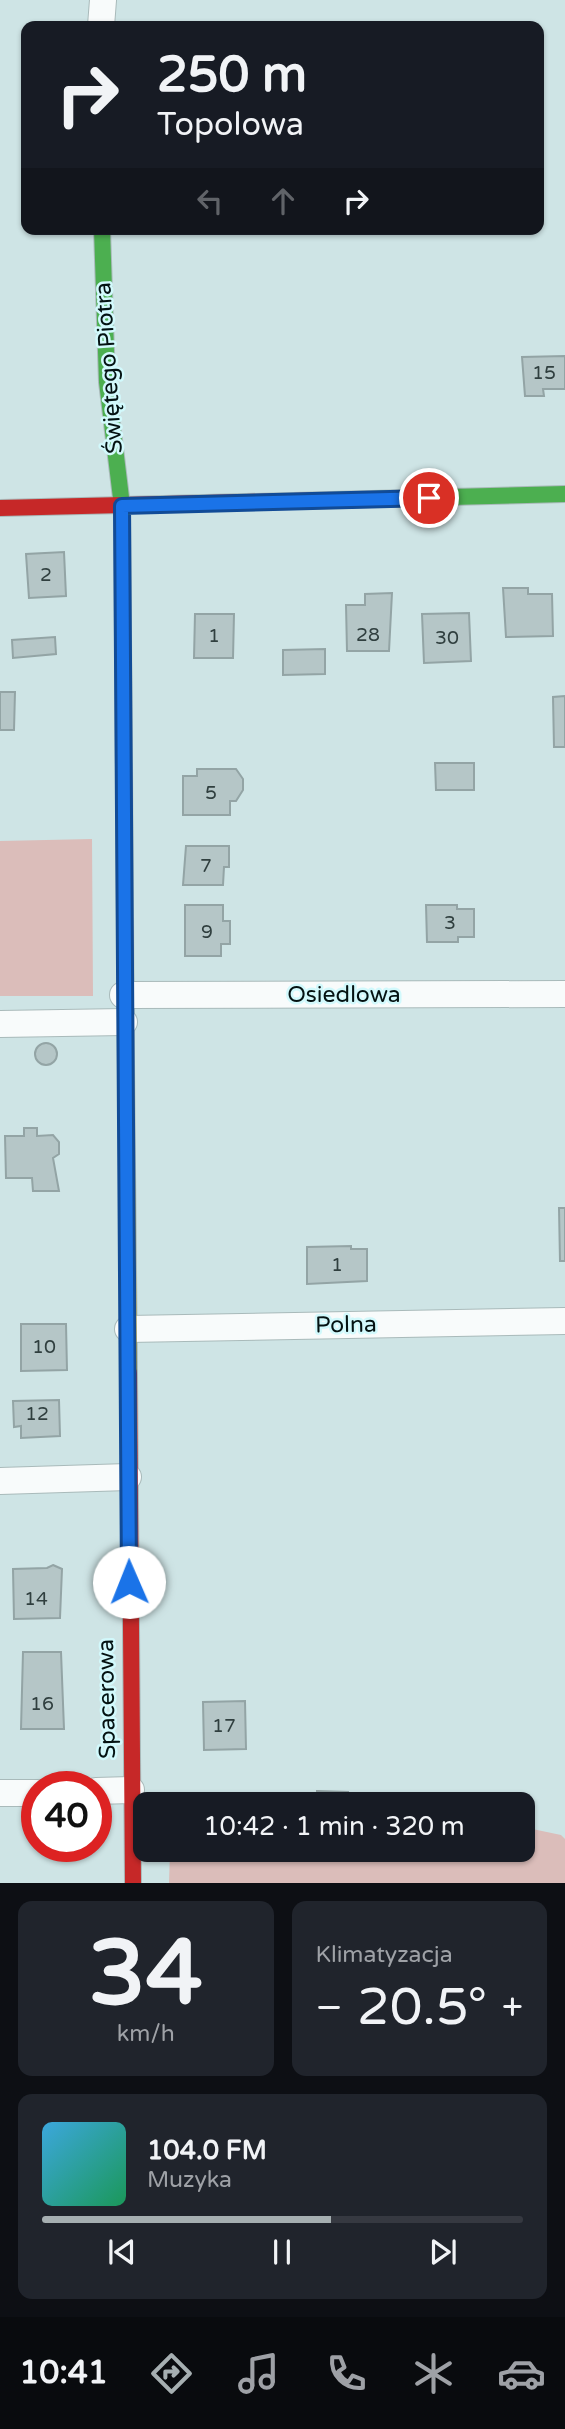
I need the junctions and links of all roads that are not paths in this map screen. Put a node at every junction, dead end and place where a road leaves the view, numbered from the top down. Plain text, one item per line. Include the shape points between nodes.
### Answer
1 (103, 0) edge
2 (101, 21) edge
3 (102, 235) edge
4 (565, 494) edge
5 (122, 506) junction
6 (0, 508) edge
7 (565, 994) edge
8 (124, 995) junction
9 (124, 1021) junction
10 (0, 1024) edge
11 (565, 1321) edge
12 (128, 1329) junction
13 (128, 1477) junction
14 (0, 1481) edge
15 (131, 1790) junction
16 (112, 1791) edge
17 (0, 1793) edge
18 (21, 1793) edge
19 (133, 1883) edge

1 - 2 street
3 - 5 street, Świętego Piotra via 107,382
4 - 5 street
5 - 6 street
5 - 8 street, Spacerowa
7 - 8 street, Osiedlowa
8 - 9 street, Spacerowa
9 - 10 street
9 - 12 street, Spacerowa
11 - 12 street, Polna
12 - 13 street, Spacerowa
13 - 14 street
13 - 15 street, Spacerowa
15 - 16 street
15 - 19 street, Spacerowa
17 - 18 street

